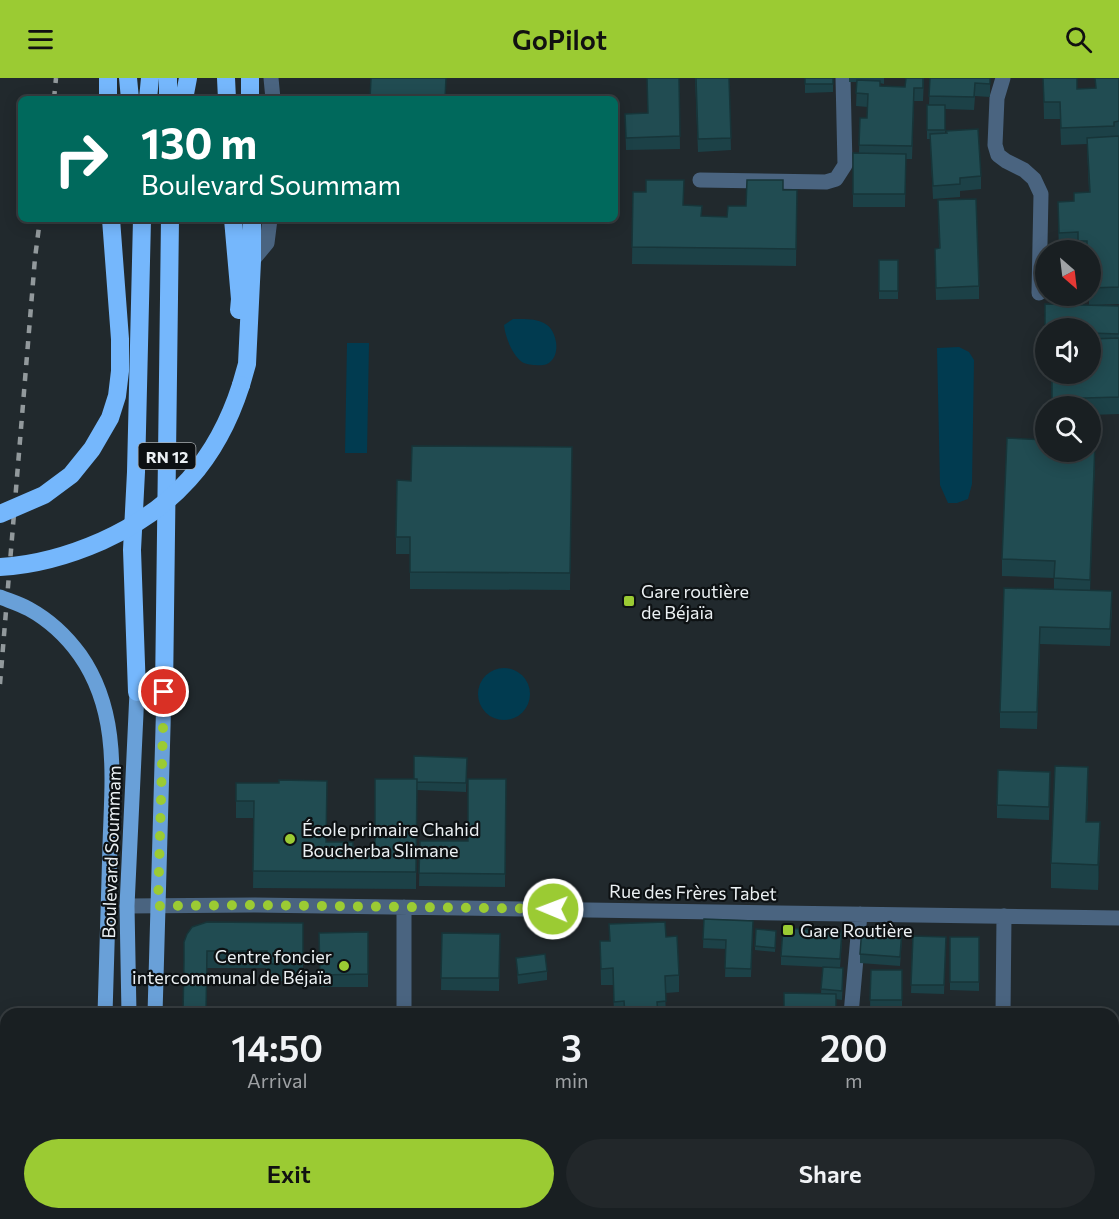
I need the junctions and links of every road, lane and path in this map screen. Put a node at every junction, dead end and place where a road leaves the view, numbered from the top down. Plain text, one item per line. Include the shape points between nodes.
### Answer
1 (108, 78) edge
2 (128, 78) edge
3 (188, 78) edge
4 (226, 78) edge
5 (250, 78) edge
6 (271, 78) edge
7 (843, 78) edge
8 (1003, 78) edge
9 (108, 96) edge
10 (130, 96) edge
11 (185, 96) edge
12 (227, 96) edge
13 (250, 96) edge
14 (273, 96) edge
15 (700, 180) dead end
16 (111, 222) edge
17 (142, 222) edge
18 (170, 222) edge
19 (233, 222) edge
20 (252, 222) edge
21 (270, 222) edge
22 (1040, 240) edge
23 (252, 261) junction
24 (0, 514) edge
25 (0, 555) edge
26 (0, 567) edge
27 (0, 597) edge
28 (137, 692) joint
29 (164, 692) joint
30 (127, 906) junction
31 (158, 906) junction
32 (404, 907) junction
33 (860, 914) junction
34 (1004, 916) junction
35 (1119, 918) edge
36 (105, 1008) edge
37 (129, 1008) edge
38 (155, 1008) edge
39 (404, 1008) edge
40 (852, 1008) edge
41 (1003, 1008) edge

1 - 9 highway
2 - 10 highway
3 - 11 highway
4 - 12 highway
5 - 13 highway
6 - 14 street
7 - 15 street via 845,165 836,179
8 - 22 street via 997,98 995,145 998,155 1034,179 1041,194
16 - 24 highway, bridge via 120,339 117,396 110,417 71,475 44,495
17 - 28 highway, RN 12 via 132,550
18 - 29 highway, RN 12
19 - 25 highway via 240,299 235,362 213,423 192,457 146,503 116,521 55,547
20 - 23 highway
21 - 23 street via 267,243
23 - 26 highway, bridge via 247,364 224,429 202,464 153,513 122,532 58,558
27 - 36 main road, bridge via 30,609 71,643 97,684 105,706 111,784
28 - 30 main road, Boulevard Soummam / RN 12
29 - 31 main road, RN 12
30 - 31 street
30 - 37 main road, Boulevard Soummam / RN 12
31 - 32 street, Rue des Frères Tabet
31 - 38 main road, RN 12
32 - 33 street, Rue des Frères Tabet
32 - 39 street
33 - 34 street, Rue des Frères Tabet
33 - 40 street
34 - 35 street, Rue des Frères Tabet
34 - 41 street

